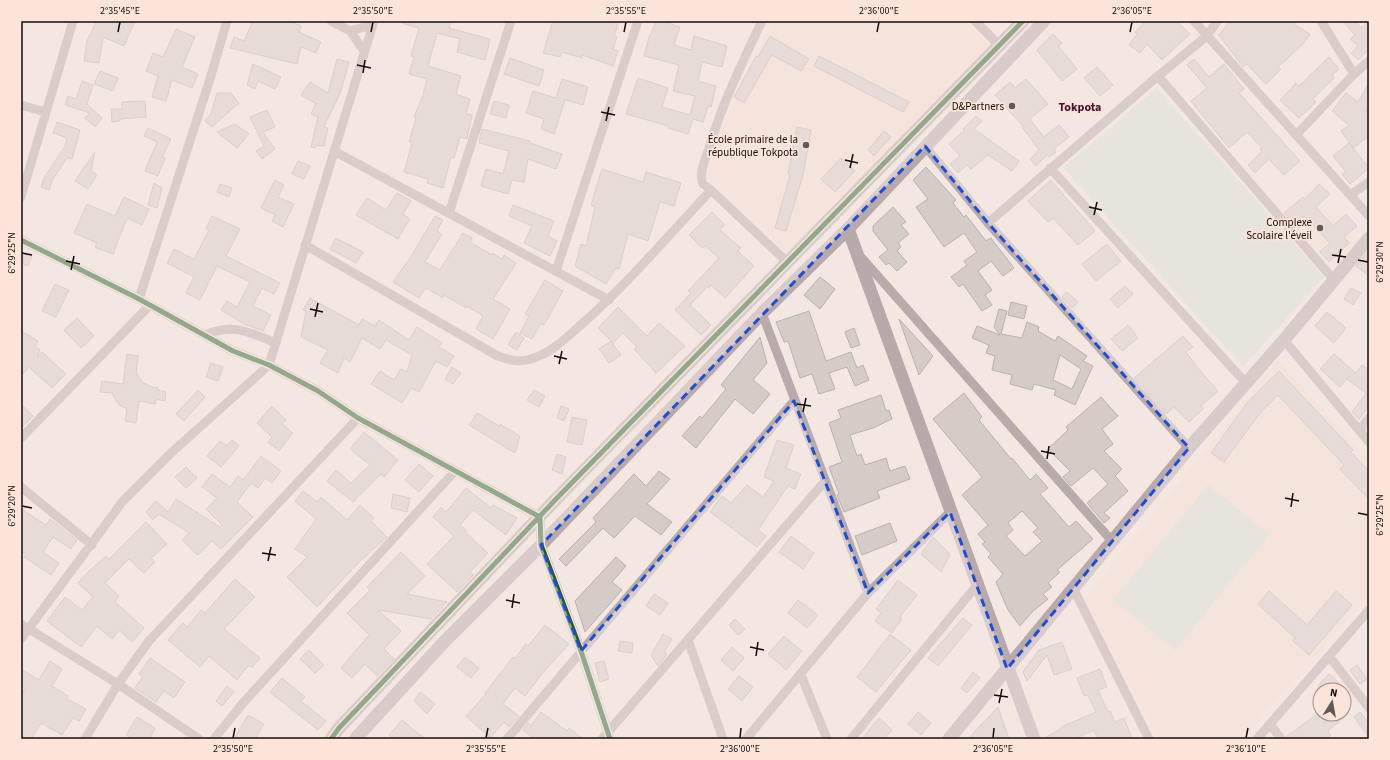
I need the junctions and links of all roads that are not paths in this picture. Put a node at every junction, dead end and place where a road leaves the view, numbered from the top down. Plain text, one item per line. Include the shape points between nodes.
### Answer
1 (73, 21) edge
2 (227, 21) edge
3 (331, 21) edge
4 (511, 21) edge
5 (638, 21) edge
6 (762, 21) edge
7 (975, 21) edge
8 (1023, 21) edge
9 (1044, 21) edge
10 (1194, 21) edge
11 (1217, 21) edge
12 (1321, 21) edge
13 (373, 23) edge
14 (350, 31) junction
15 (1207, 36) junction
16 (999, 45) junction
17 (364, 51) junction
18 (1369, 61) edge
19 (1354, 74) junction
20 (1158, 76) junction
21 (21, 106) edge
22 (45, 112) junction
23 (1296, 135) junction
24 (925, 146) junction
25 (334, 151) junction
26 (1050, 168) junction
27 (1369, 182) edge
28 (711, 190) junction
29 (1350, 195) junction
30 (21, 198) edge
31 (449, 213) junction
32 (1369, 216) edge
33 (988, 223) junction
34 (848, 229) junction
35 (1369, 238) edge
36 (21, 240) edge
37 (305, 245) junction
38 (855, 250) junction
39 (788, 264) junction
40 (556, 271) junction
41 (1334, 280) junction
42 (139, 299) junction
43 (609, 300) junction
44 (150, 305) junction
45 (762, 313) junction
46 (205, 335) junction
47 (1284, 340) junction
48 (276, 343) junction
49 (269, 365) junction
50 (1246, 382) junction
51 (794, 401) junction
52 (358, 418) junction
53 (1369, 418) edge
54 (1360, 430) junction
55 (21, 438) edge
56 (1369, 442) edge
57 (1189, 448) junction
58 (454, 472) junction
59 (825, 481) junction
60 (21, 487) edge
61 (950, 512) junction
62 (540, 518) junction
63 (1112, 541) junction
64 (92, 545) junction
65 (541, 545) junction
66 (977, 585) junction
67 (1073, 588) junction
68 (868, 593) junction
69 (1369, 610) edge
70 (24, 627) edge
71 (21, 639) edge
72 (688, 640) junction
73 (581, 651) junction
74 (1329, 656) junction
75 (1007, 669) junction
76 (801, 675) junction
77 (118, 684) junction
78 (1369, 708) edge
79 (1270, 724) junction
80 (607, 737) edge
81 (85, 739) edge
82 (198, 739) edge
83 (214, 739) edge
84 (331, 739) edge
85 (354, 739) edge
86 (507, 739) edge
87 (723, 739) edge
88 (746, 739) edge
89 (827, 739) edge
90 (851, 739) edge
91 (949, 739) edge
92 (1034, 739) edge
93 (1150, 739) edge
94 (1256, 739) edge
95 (1281, 739) edge

1 - 22 street
2 - 42 street
3 - 14 street
4 - 31 street
5 - 40 street
6 - 28 street via 731,85 701,173 703,184
7 - 16 street
8 - 16 street
9 - 24 street
10 - 15 street
11 - 15 street
12 - 19 street
13 - 14 street
13 - 17 street
14 - 17 street
15 - 20 street
15 - 23 street
16 - 39 street
17 - 25 street
18 - 19 street
19 - 23 street
20 - 26 street
20 - 41 street
21 - 22 street
22 - 30 street
23 - 29 street
24 - 33 street
24 - 34 street
25 - 31 street
25 - 37 street
26 - 33 street
26 - 50 street
27 - 29 street
28 - 39 street
28 - 43 street
29 - 32 street
31 - 40 street
33 - 57 street
34 - 38 street
34 - 45 street
35 - 41 street
36 - 42 street
37 - 43 street via 509,361 531,359 554,347
37 - 48 street
38 - 61 street
38 - 63 street
39 - 62 street
40 - 43 street
41 - 47 street
42 - 44 street
44 - 46 street
44 - 55 street
45 - 51 street
45 - 65 street
46 - 48 street via 219,329 238,329
46 - 49 street via 248,358
47 - 50 street
47 - 54 street
48 - 49 street
49 - 52 street via 318,391
49 - 64 street via 171,453 123,501
50 - 57 street
51 - 59 street
51 - 73 street
52 - 58 street
52 - 77 street via 149,641
53 - 54 street
54 - 56 street
57 - 63 street
58 - 62 street
58 - 83 street via 243,703
59 - 68 street
59 - 72 street
60 - 64 street
61 - 66 street
61 - 68 street
62 - 65 street
62 - 84 street
63 - 67 street
64 - 70 street
65 - 73 street
65 - 85 street via 444,642
66 - 75 street
66 - 90 street
67 - 75 street
67 - 93 street
68 - 76 street
69 - 74 street
70 - 71 street
70 - 77 street
72 - 80 street
72 - 87 street
73 - 80 street
73 - 86 street
74 - 78 street
74 - 79 street
75 - 91 street
75 - 92 street
76 - 88 street
76 - 89 street
77 - 81 street
77 - 82 street
79 - 94 street
79 - 95 street

